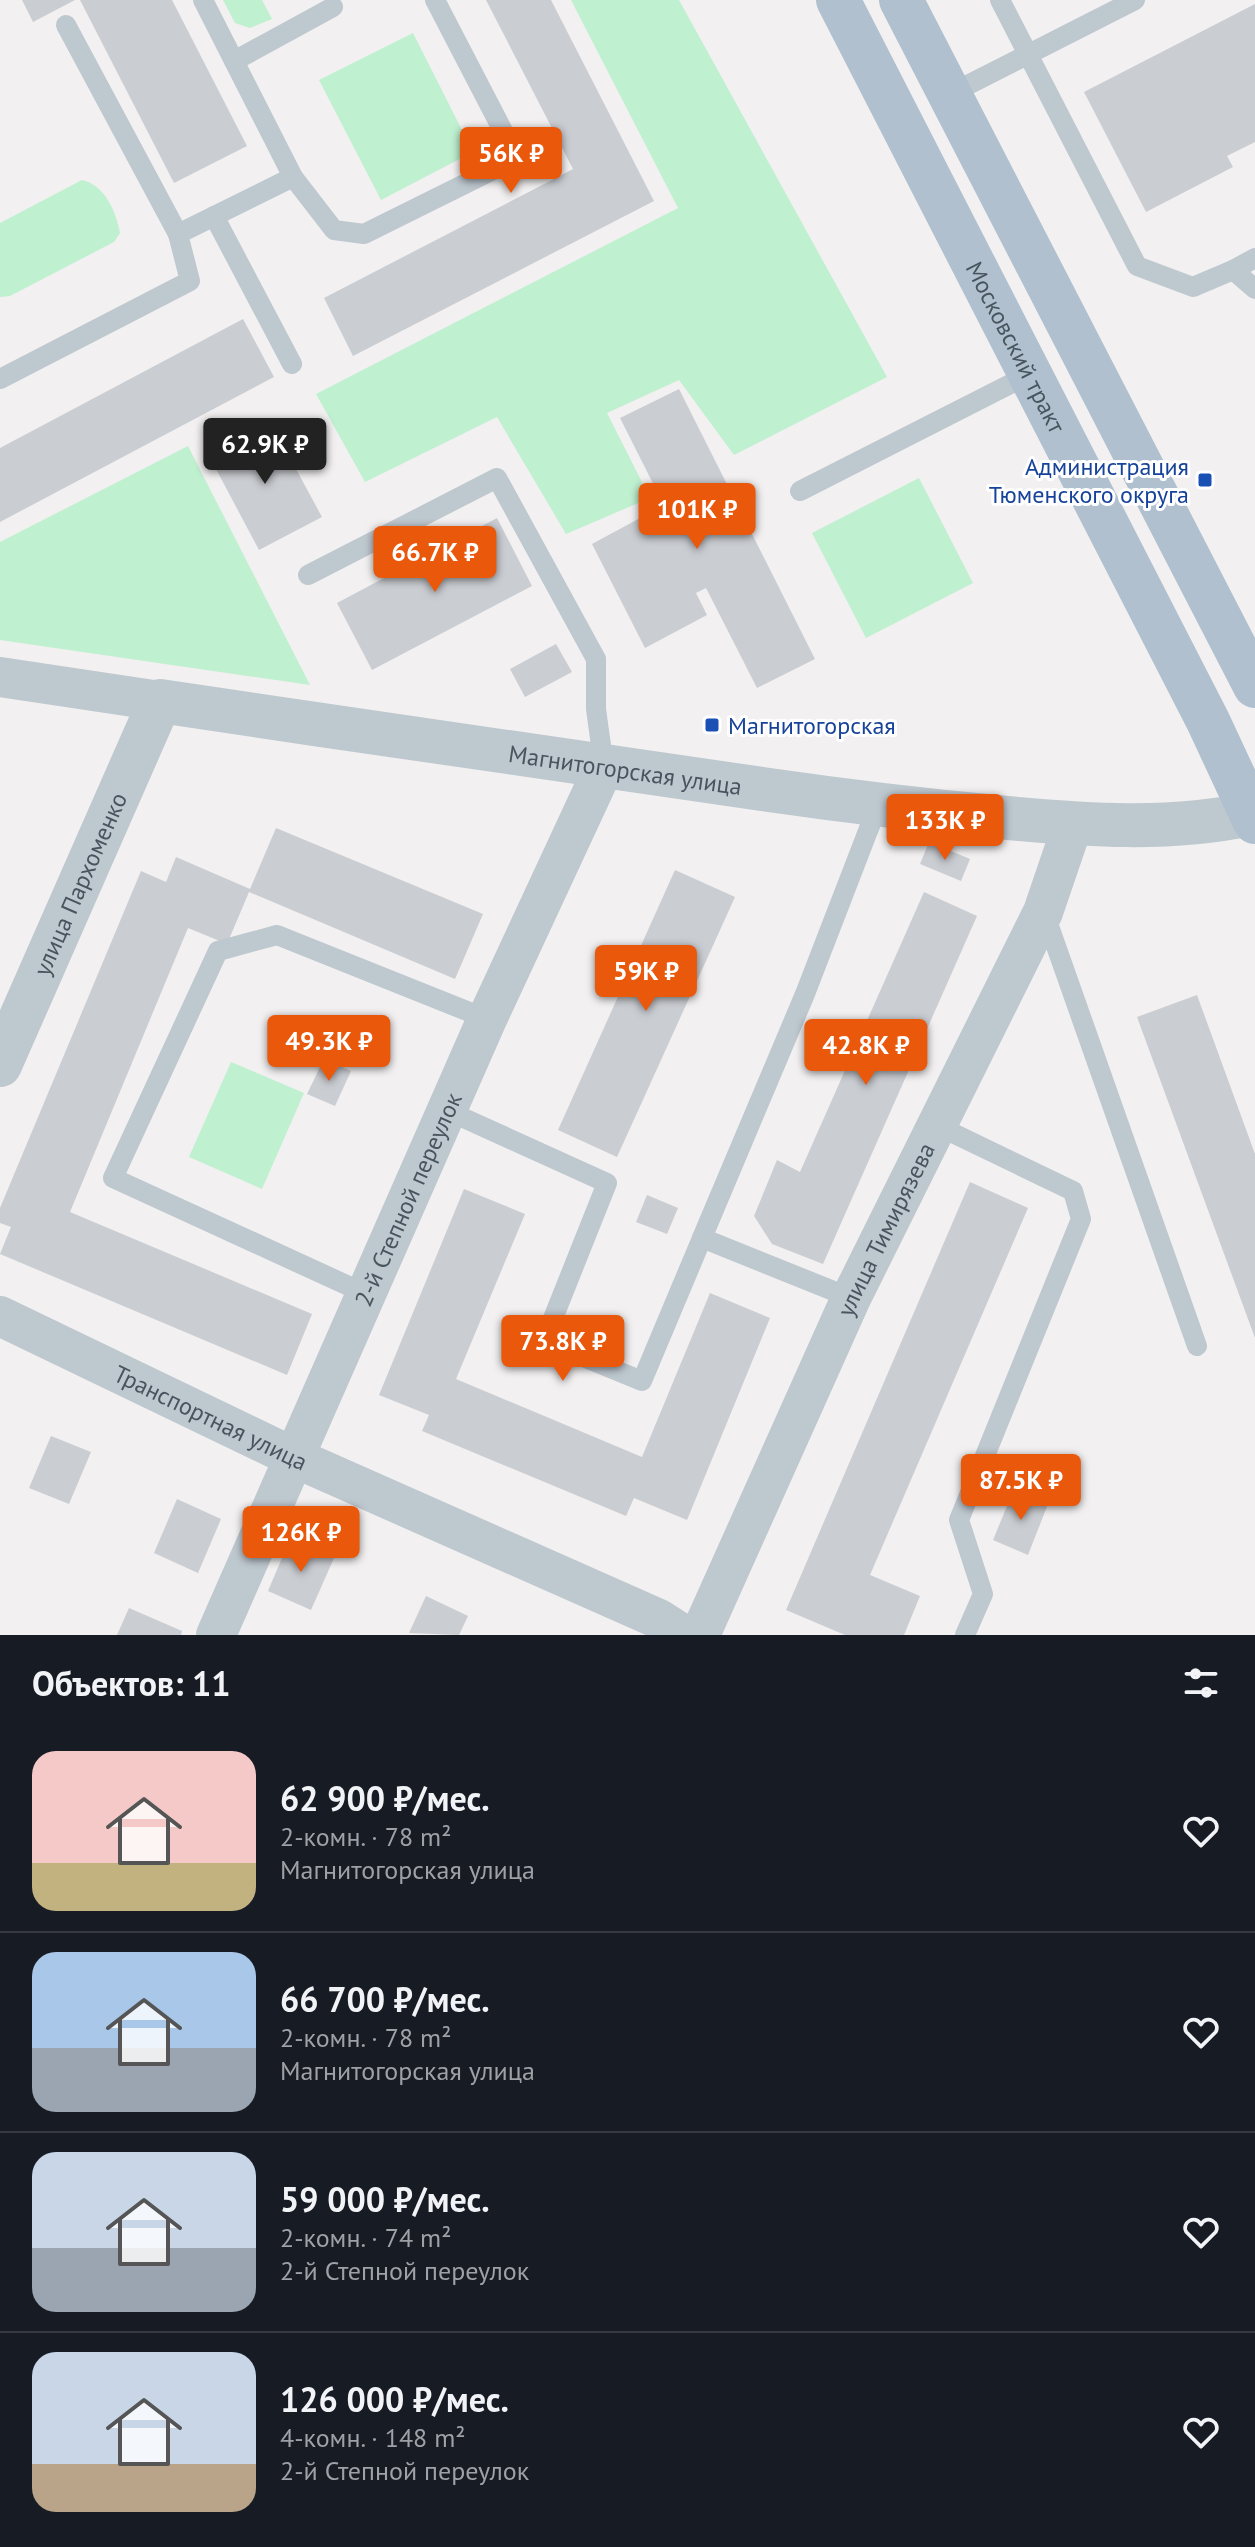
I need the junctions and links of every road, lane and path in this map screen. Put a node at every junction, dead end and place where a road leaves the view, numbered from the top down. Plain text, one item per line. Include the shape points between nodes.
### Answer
1 (203, 0) edge
2 (435, 0) edge
3 (838, 0) edge
4 (901, 0) edge
5 (1000, 0) edge
6 (1135, 0) edge
7 (336, 2) edge
8 (66, 25) dead end
9 (1028, 54) junction
10 (234, 61) junction
11 (950, 94) junction
12 (293, 177) junction
13 (214, 216) junction
14 (178, 234) junction
15 (1255, 258) edge
16 (1233, 270) junction
17 (1255, 289) edge
18 (292, 364) dead end
19 (1030, 374) junction
20 (0, 379) edge
21 (800, 491) dead end
22 (308, 575) dead end
23 (0, 677) edge
24 (1255, 686) edge
25 (160, 701) junction
26 (604, 767) junction
27 (878, 805) junction
28 (1254, 816) edge
29 (1073, 824) junction
30 (1043, 912) junction
31 (487, 1019) junction
32 (0, 1065) edge
33 (446, 1110) junction
34 (936, 1125) junction
35 (702, 1238) junction
36 (364, 1293) junction
37 (851, 1298) junction
38 (0, 1316) edge
39 (1197, 1346) dead end
40 (293, 1457) junction
41 (216, 1635) edge
42 (684, 1635) edge
43 (700, 1635) edge
44 (965, 1635) edge

1 - 10 lane
2 - 12 lane via 517,158 364,234 334,230
3 - 19 main road, Московский тракт
4 - 11 main road
5 - 9 lane
6 - 9 lane
7 - 10 lane
8 - 14 lane
9 - 11 lane
9 - 16 lane via 1137,266 1193,287
10 - 12 lane
11 - 24 main road
12 - 13 lane
13 - 14 lane
13 - 18 lane
14 - 20 lane via 190,281
15 - 16 lane
16 - 17 lane
19 - 21 lane
19 - 28 main road, Московский тракт
22 - 26 lane via 497,478 596,659
23 - 25 street, Магнитогорская улица
25 - 26 street, Магнитогорская улица
25 - 32 street, улица Пархоменко
26 - 27 street, Магнитогорская улица
26 - 31 street, 2-й Степной переулок
27 - 29 street, Магнитогорская улица
27 - 35 lane
28 - 29 street, Магнитогорская улица via 1171,825
29 - 30 street, улица Тимирязева
30 - 34 street, улица Тимирязева
30 - 39 lane
31 - 33 street, 2-й Степной переулок
31 - 36 lane via 277,935 218,951 113,1178
33 - 35 lane via 607,1183 544,1341 642,1381
33 - 36 street, 2-й Степной переулок
34 - 37 street, улица Тимирязева
34 - 44 lane via 1073,1191 1081,1219 959,1520 983,1594
35 - 37 lane
36 - 40 street, 2-й Степной переулок
37 - 43 street, улица Тимирязева
38 - 40 street, Транспортная улица
40 - 41 street, 2-й Степной переулок
40 - 42 street, Транспортная улица via 659,1619

